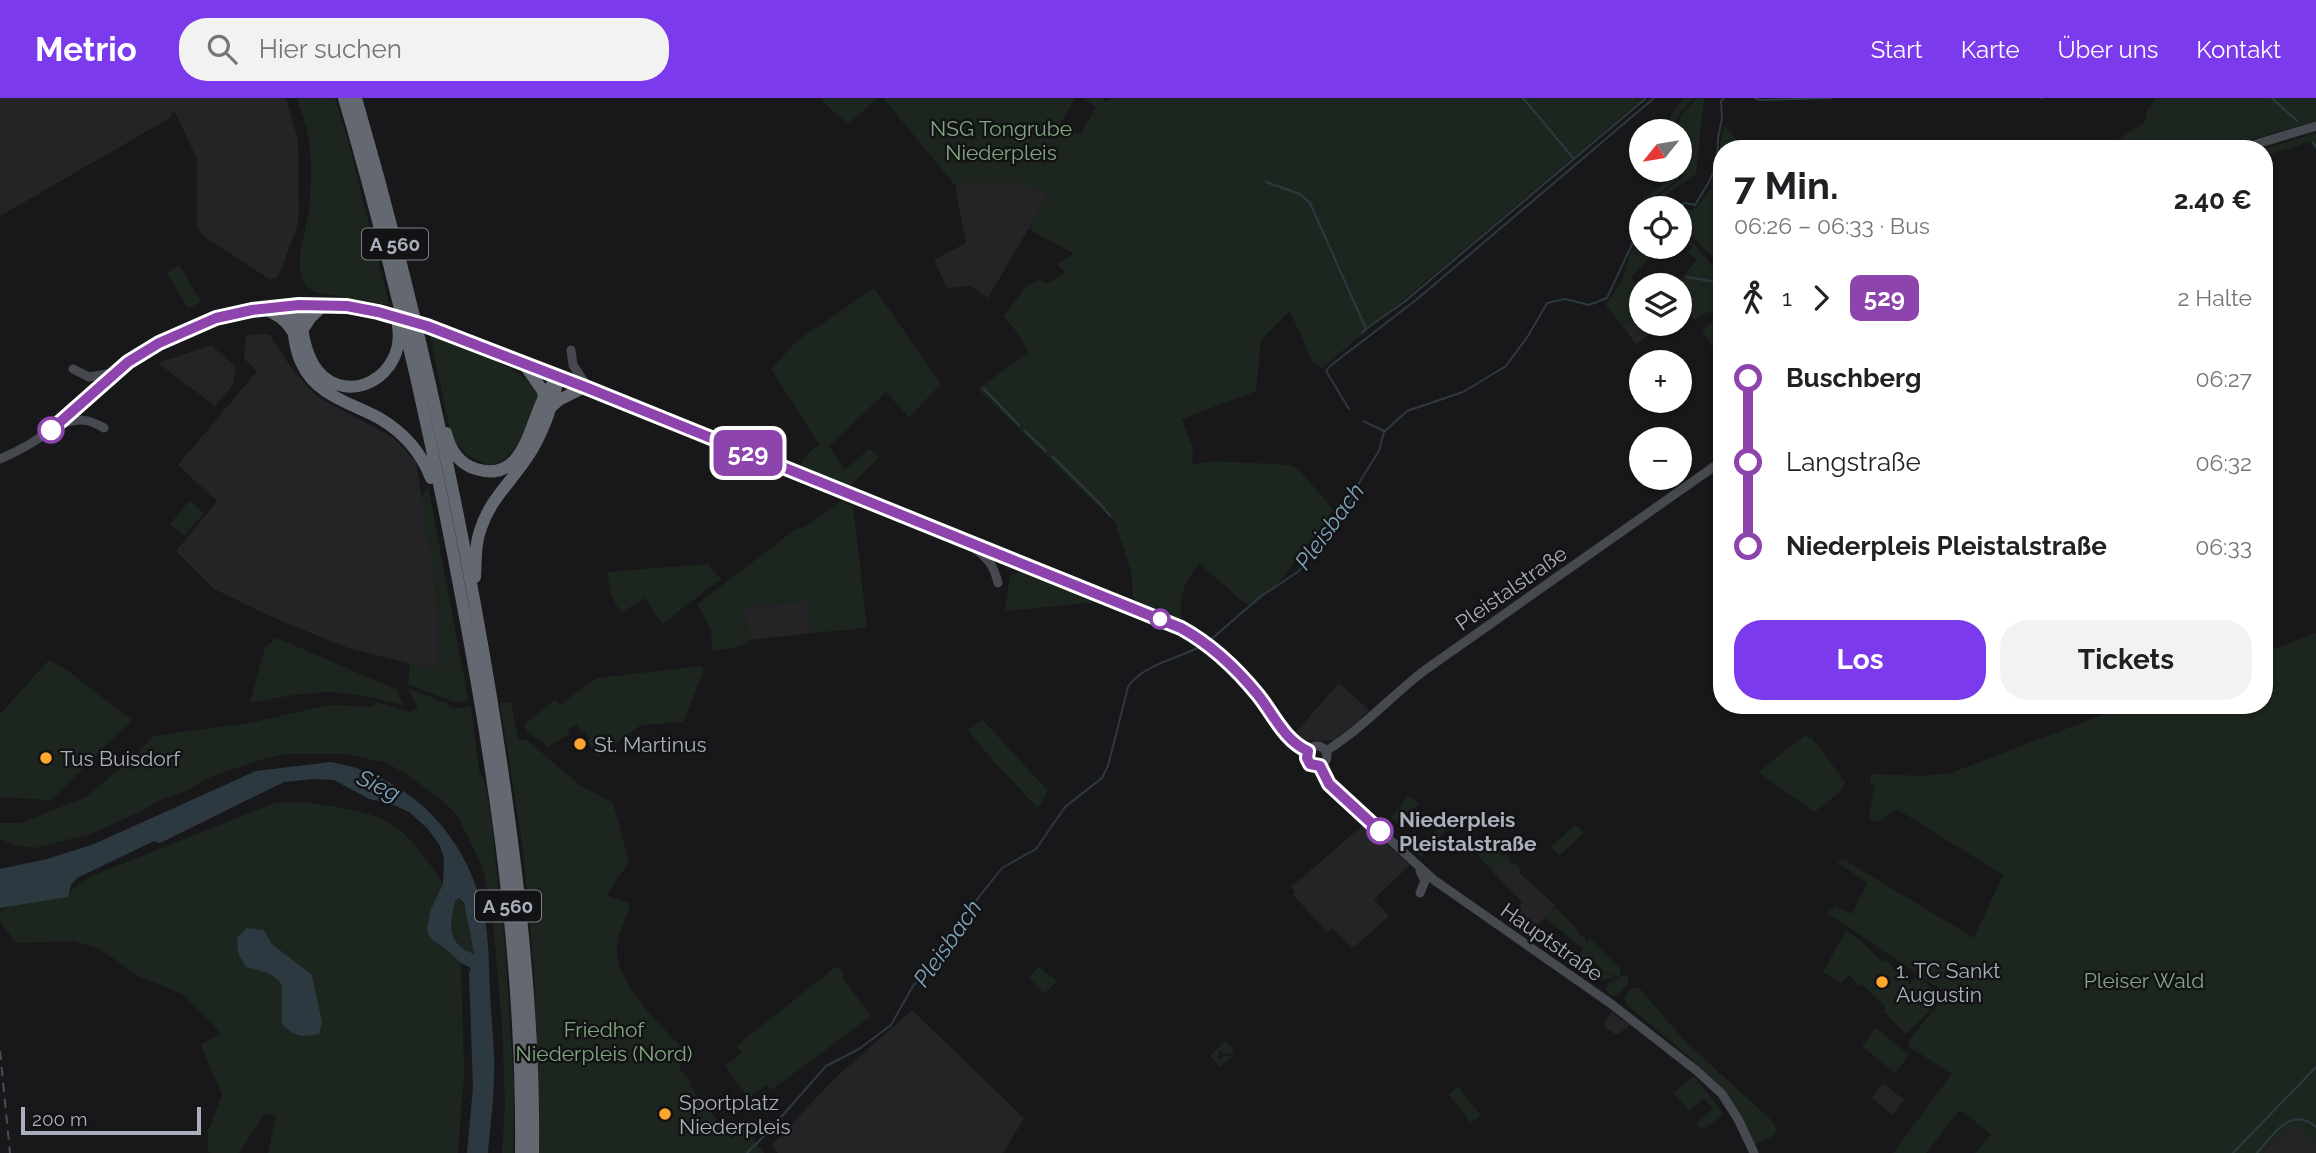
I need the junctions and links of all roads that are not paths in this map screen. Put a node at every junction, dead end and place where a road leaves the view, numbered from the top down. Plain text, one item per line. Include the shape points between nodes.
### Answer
1 (344, 98) edge
2 (356, 98) edge
3 (2316, 126) edge
4 (2269, 140) edge
5 (395, 291) junction
6 (295, 305) junction
7 (324, 305) junction
8 (265, 309) junction
9 (298, 330) junction
10 (571, 350) dead end
11 (524, 364) junction
12 (73, 369) dead end
13 (113, 373) junction
14 (558, 378) junction
15 (588, 388) junction
16 (430, 390) junction
17 (547, 404) junction
18 (55, 427) junction
19 (104, 428) dead end
20 (0, 459) edge
21 (1713, 467) edge
22 (450, 534) junction
23 (964, 539) junction
24 (998, 583) dead end
25 (474, 602) junction
26 (1308, 751) junction
27 (1326, 751) junction
28 (1320, 766) junction
29 (1410, 859) junction
30 (1420, 893) dead end
31 (521, 1153) edge
32 (533, 1153) edge
33 (1754, 1153) edge

1 - 5 highway, A 560
2 - 16 highway, A 560
3 - 4 main road
5 - 9 highway via 397,353 374,380 352,386 323,376
5 - 22 highway, A 560
6 - 7 main road
6 - 8 main road
6 - 9 highway
7 - 9 highway
7 - 11 main road, bridge via 391,315
8 - 9 highway
8 - 13 main road via 216,318 159,343
9 - 22 highway via 301,362 315,383 396,429 418,453
10 - 15 main road via 573,365
11 - 14 main road
11 - 17 highway
12 - 13 main road via 89,377
13 - 18 main road
14 - 15 main road
14 - 17 highway via 549,388
15 - 17 highway
15 - 23 main road
16 - 17 highway via 455,454 471,467 490,471 507,466 521,452
16 - 25 highway, A 560
17 - 25 highway via 527,457 499,492 480,530
18 - 19 main road via 83,419
18 - 20 main road
21 - 27 main road, Pleistalstraße via 1425,670
22 - 31 highway, A 560 via 501,846 515,982
23 - 24 main road via 987,557
23 - 26 main road via 1193,635 1240,673 1291,741
25 - 32 highway, A 560 via 499,746 520,918
26 - 27 main road via 1316,746
26 - 28 main road via 1308,761
27 - 28 main road via 1327,761
28 - 29 main road, Hauptstraße via 1329,784
29 - 30 main road via 1425,881
29 - 33 main road, Hauptstraße via 1697,1071 1721,1094

